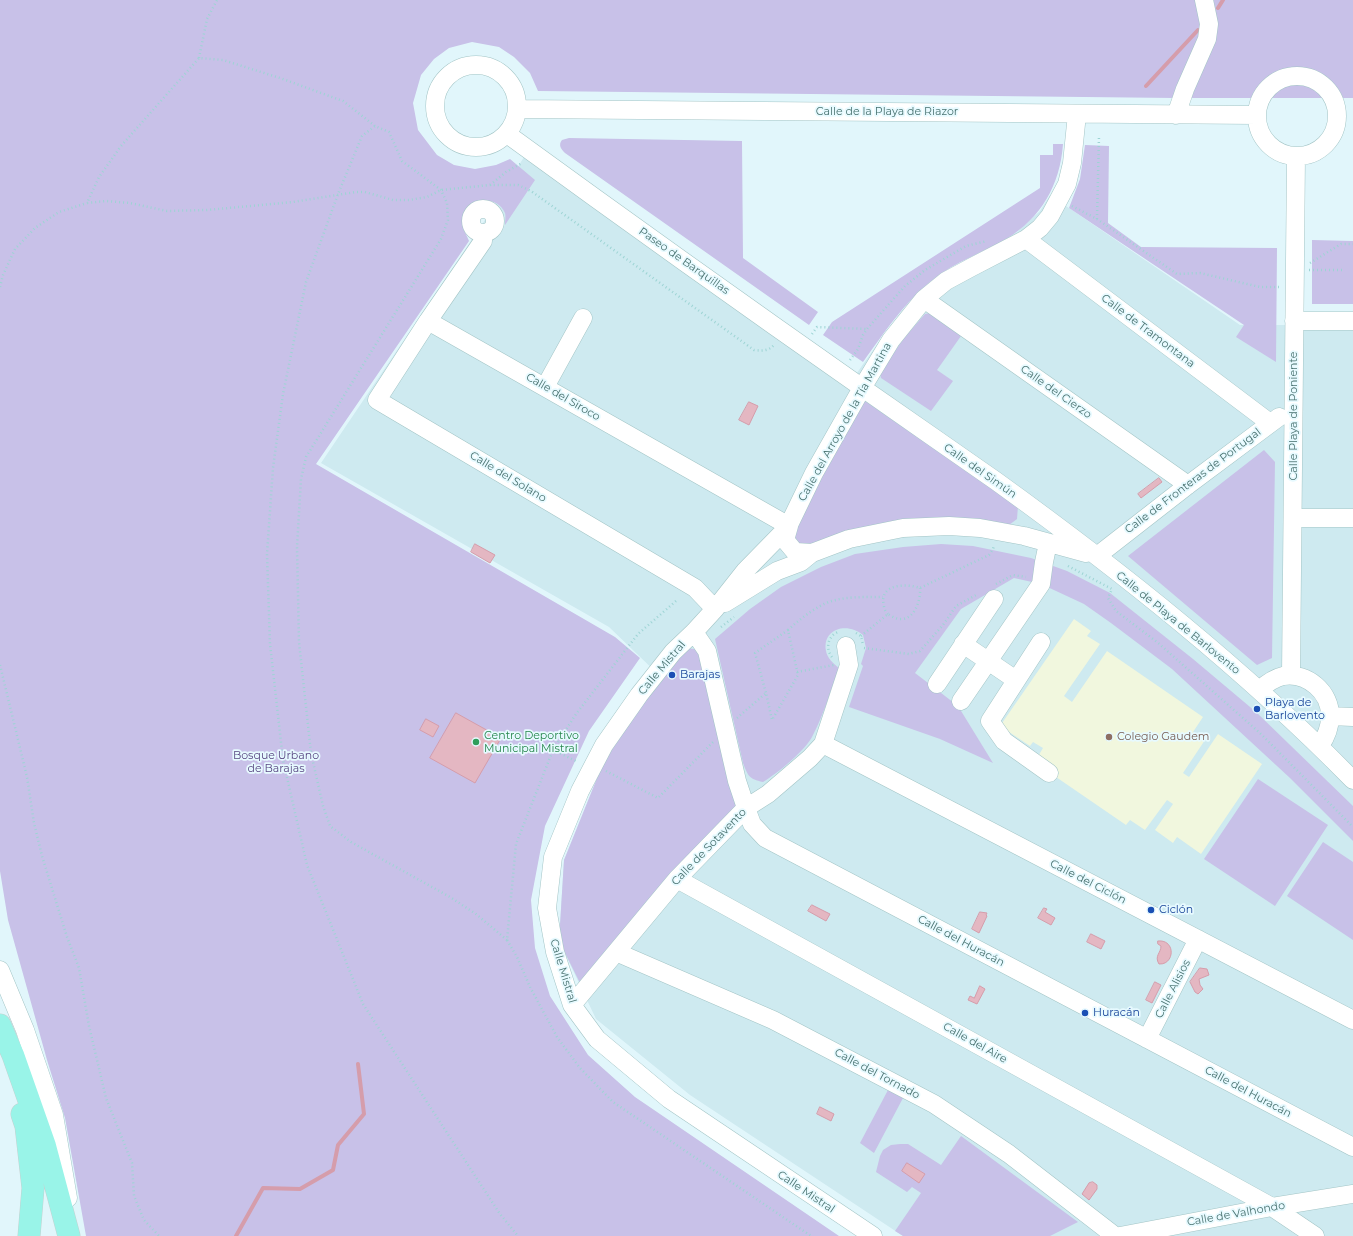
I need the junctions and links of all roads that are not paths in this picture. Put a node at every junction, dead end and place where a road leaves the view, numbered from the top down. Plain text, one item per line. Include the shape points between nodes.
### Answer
1 (1204, 0) edge
2 (517, 109) junction
3 (1076, 114) junction
4 (1176, 115) junction
5 (1257, 115) junction
6 (1345, 116) edge
7 (507, 134) junction
8 (1296, 156) junction
9 (483, 233) dead end
10 (1026, 240) junction
11 (924, 298) junction
12 (583, 318) dead end
13 (428, 321) junction
14 (1294, 321) junction
15 (1353, 321) edge
16 (545, 387) junction
17 (862, 388) junction
18 (1294, 415) junction
19 (1270, 423) junction
20 (1188, 485) junction
21 (1293, 518) junction
22 (1353, 518) edge
23 (789, 526) junction
24 (1048, 543) junction
25 (804, 552) junction
26 (1097, 556) junction
27 (767, 564) junction
28 (745, 572) junction
29 (745, 592) junction
30 (990, 592) road end
31 (715, 609) junction
32 (694, 632) junction
33 (1041, 642) dead end
34 (963, 644) junction
35 (846, 646) dead end
36 (988, 661) junction
37 (1291, 675) junction
38 (1016, 680) junction
39 (936, 684) dead end
40 (1259, 690) junction
41 (961, 701) dead end
42 (1330, 716) junction
43 (1353, 717) edge
44 (823, 744) junction
45 (1320, 746) junction
46 (1049, 774) dead end
47 (1353, 780) edge
48 (746, 808) junction
49 (677, 879) junction
50 (1198, 939) junction
51 (616, 952) junction
52 (0, 970) edge
53 (572, 1005) junction
54 (1353, 1020) edge
55 (0, 1025) edge
56 (1147, 1039) junction
57 (0, 1050) edge
58 (1353, 1148) edge
59 (1353, 1194) edge
60 (1272, 1207) junction
61 (29, 1236) edge
62 (70, 1236) edge
63 (74, 1236) edge
64 (873, 1236) edge
65 (1115, 1236) edge
66 (1120, 1236) edge
67 (1315, 1236) edge

1 - 4 street via 1208,24 1207,39
2 - 3 street, Calle de la Playa de Riazor
2 - 7 street via 516,118
2 - 7 street via 516,95 509,82 499,71 485,66 471,65 457,69 445,78 437,90 434,104 436,118 442,131 453,141 466,147 481,148 495,143
3 - 4 street, Calle de la Playa de Riazor
3 - 10 street, Calle del Arroyo de la Tía Martina via 1072,163 1067,184 1050,216
4 - 5 street, Calle de la Playa de Riazor
5 - 6 street via 1263,96 1278,81 1290,77 1304,77 1328,90
5 - 8 street via 1260,130 1268,144 1281,152
6 - 8 street via 1325,145 1312,153
7 - 17 street, Paseo de Barquillas
8 - 14 street, Calle Playa de Poniente
9 - 13 street via 483,241
10 - 11 street, Calle del Arroyo de la Tía Martina via 946,281
10 - 19 street, Calle de Tramontana
11 - 17 street, Calle del Arroyo de la Tía Martina via 891,340
11 - 20 street, Calle del Cierzo
12 - 16 street
13 - 16 street, Calle del Siroco
13 - 31 street, Calle del Solano via 377,400 695,588
14 - 15 street
14 - 18 street, Calle Playa de Poniente
16 - 23 street, Calle del Siroco
17 - 23 street, Calle del Arroyo de la Tía Martina via 814,473
17 - 26 street, Calle del Simún via 996,481
18 - 19 street, Calle de Fronteras de Portugal via 1285,415
18 - 21 street, Calle Playa de Poniente
19 - 20 street, Calle de Fronteras de Portugal
20 - 26 street, Calle de Fronteras de Portugal
21 - 22 street
21 - 37 street, Calle Playa de Poniente
23 - 25 street via 785,540
23 - 27 street
23 - 28 street
24 - 25 street via 991,530 942,526 903,528 857,537
24 - 26 street
24 - 36 street via 1041,584
25 - 27 street
25 - 29 street via 801,562 777,571
26 - 40 street, Calle de Playa de Barlovento
27 - 28 street
27 - 29 street
28 - 31 street
29 - 31 street
30 - 34 street
31 - 32 street, Calle Mistral
32 - 48 street, Calle del Huracán via 707,651 737,781
32 - 53 street, Calle Mistral via 660,666 604,745 580,792 553,857 547,908 555,952
33 - 38 street
34 - 36 street
34 - 39 street
35 - 44 street, Calle de Sotavento via 850,665
36 - 38 street
36 - 41 street
37 - 40 street via 1274,679
37 - 42 street via 1305,678 1322,691 1327,699
38 - 46 street via 990,721 1004,741
40 - 45 street, Calle de Playa de Barlovento
42 - 43 street
42 - 45 street via 1325,738
44 - 48 street, Calle de Sotavento via 768,794
44 - 50 street, Calle del Ciclón
45 - 47 street, Calle de Playa de Barlovento
48 - 49 street, Calle de Sotavento
48 - 56 street, Calle del Huracán via 752,824 765,838
49 - 51 street, Calle de Sotavento
49 - 60 street, Calle del Aire
50 - 54 street, Calle del Ciclón
50 - 56 street, Calle Alisios
51 - 53 street, Calle de Sotavento
51 - 65 street, Calle del Tornado via 773,1020 934,1104 1009,1154
52 - 63 street via 26,1030 54,1115
53 - 64 street, Calle Mistral via 597,1039 669,1099
55 - 62 highway via 45,1146
56 - 58 street, Calle del Huracán
57 - 61 highway via 26,1126 33,1188
59 - 60 street, Calle de Valhondo
60 - 66 street, Calle de Valhondo
60 - 67 street, Calle del Aire

